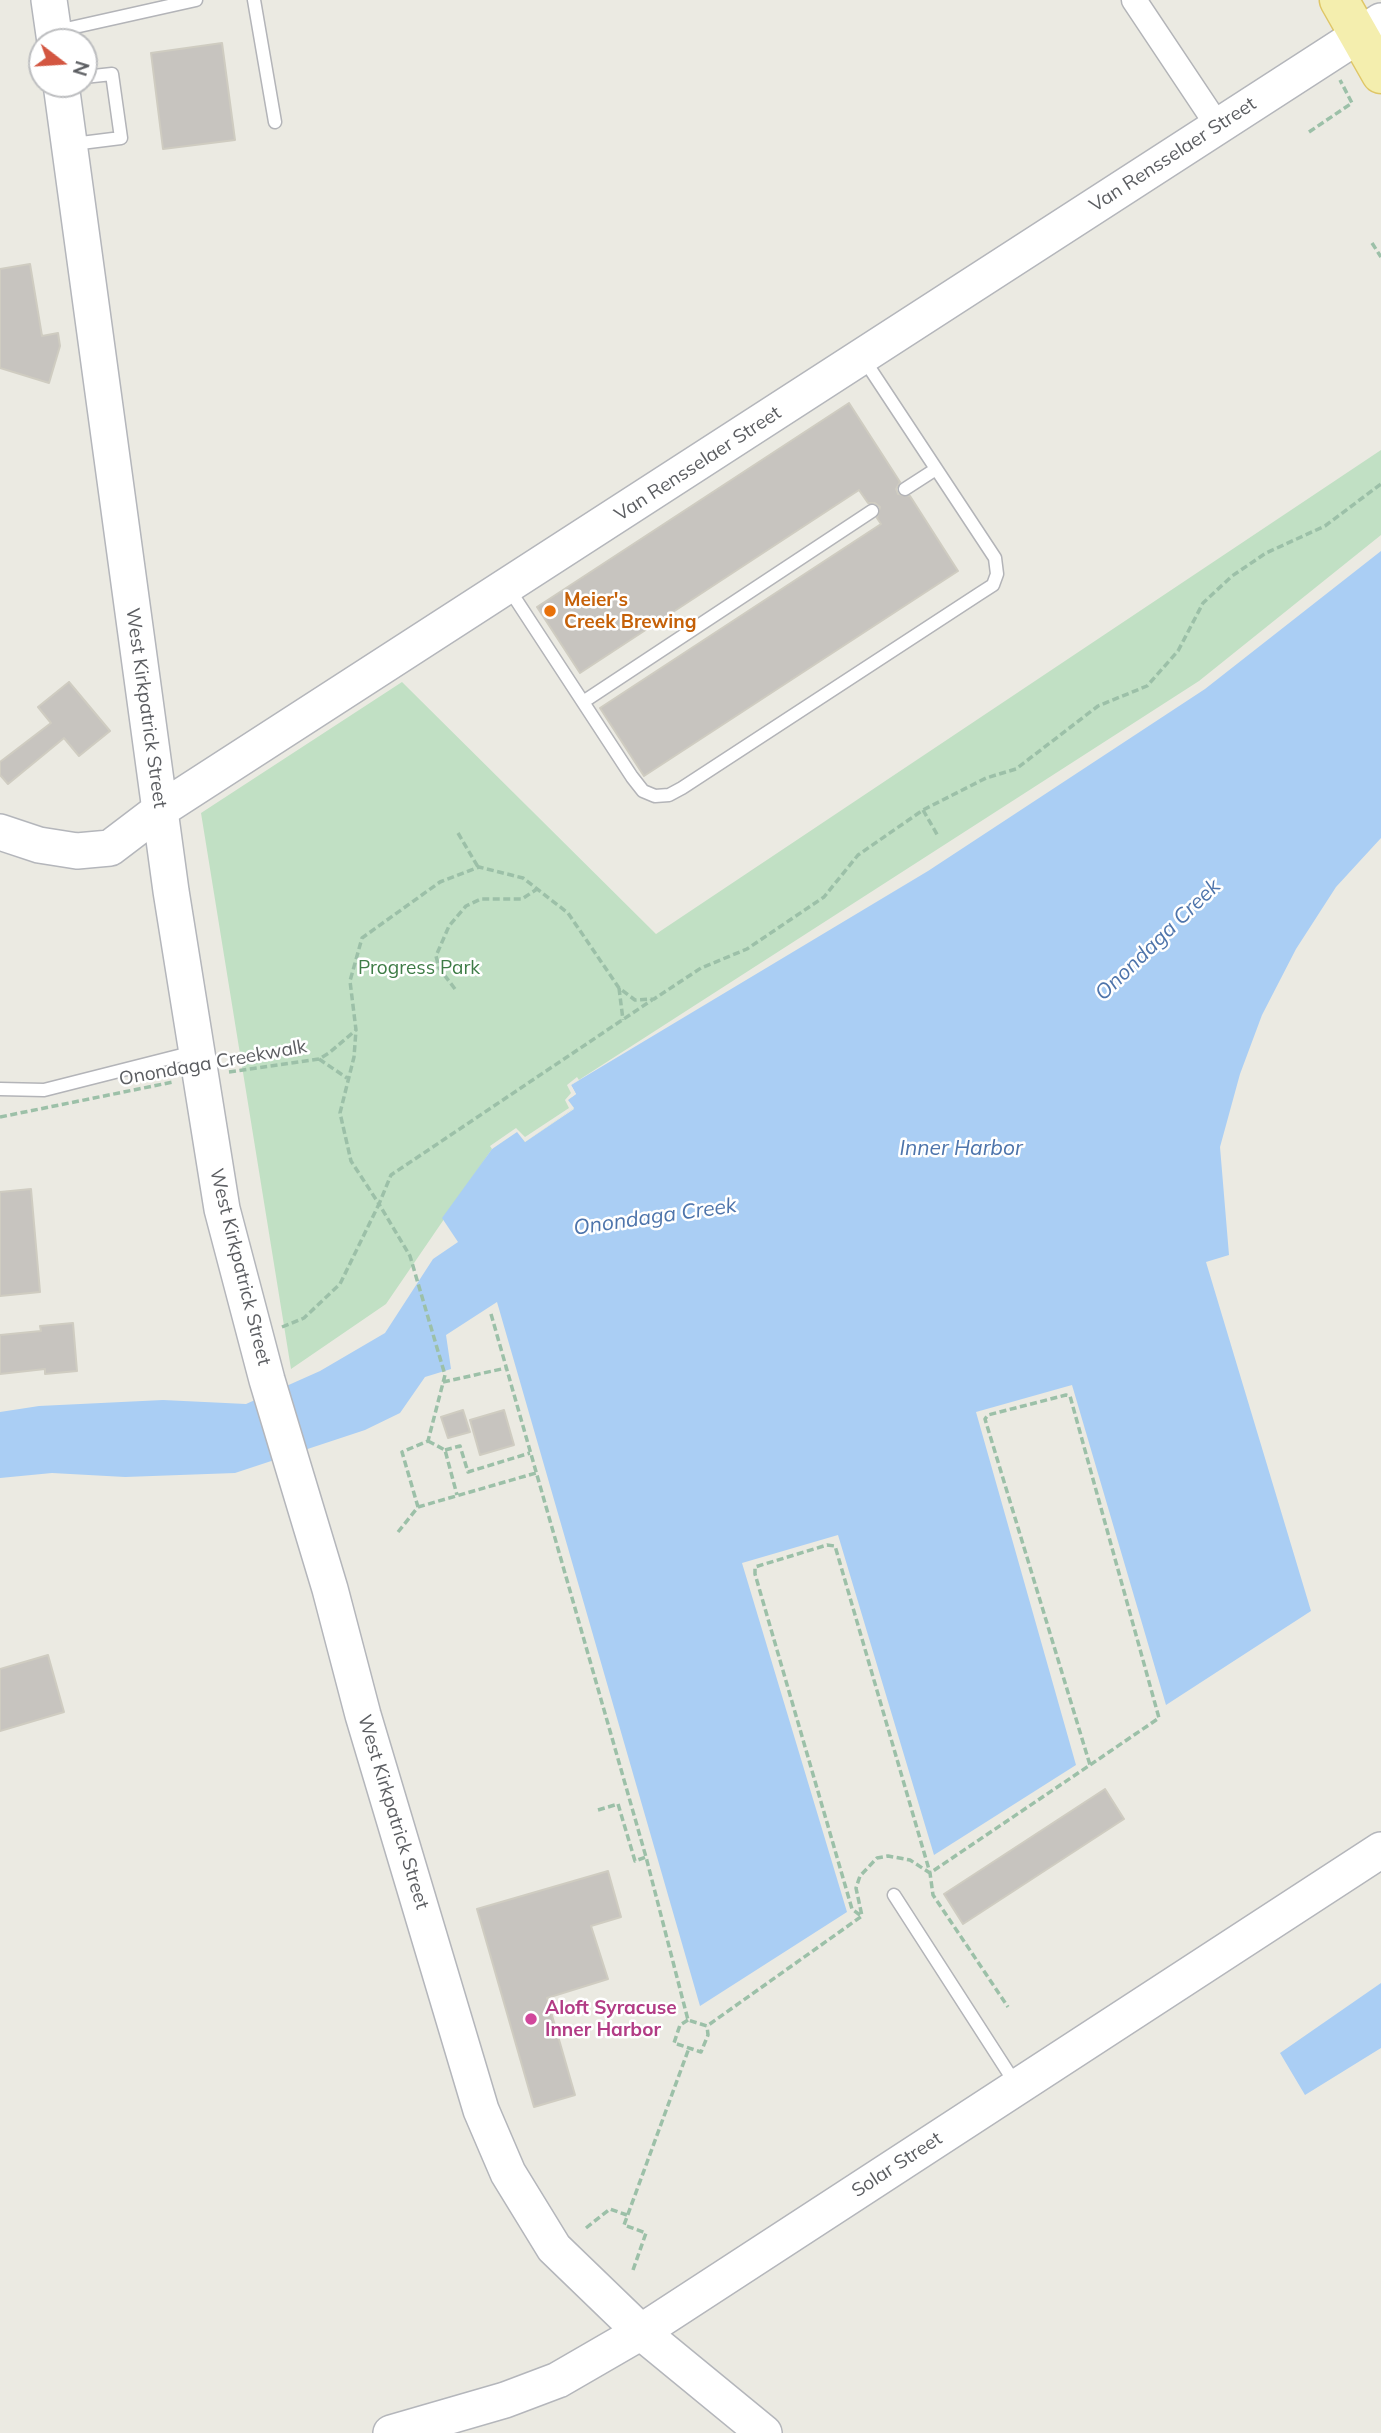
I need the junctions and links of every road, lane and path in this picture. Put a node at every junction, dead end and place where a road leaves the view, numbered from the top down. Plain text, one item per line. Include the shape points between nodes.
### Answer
1 (196, 0) edge
2 (254, 0) edge
3 (1134, 0) edge
4 (1339, 0) edge
5 (53, 25) edge
6 (1370, 28) edge
7 (1325, 56) junction
8 (1381, 74) edge
9 (98, 76) edge
10 (63, 98) edge
11 (275, 122) dead end
12 (1218, 127) junction
13 (1309, 132) dead end
14 (69, 144) junction
15 (1372, 243) dead end
16 (1381, 257) edge
17 (862, 357) junction
18 (936, 469) junction
19 (1381, 484) edge
20 (905, 489) dead end
21 (872, 510) dead end
22 (508, 587) junction
23 (583, 702) junction
24 (160, 810) junction
25 (923, 810) junction
26 (0, 832) edge
27 (458, 833) dead end
28 (938, 836) dead end
29 (479, 867) junction
30 (537, 890) junction
31 (618, 988) junction
32 (455, 989) dead end
33 (654, 999) junction
34 (623, 1020) junction
35 (356, 1030) junction
36 (319, 1059) junction
37 (199, 1064) junction
38 (347, 1078) junction
39 (0, 1089) edge
40 (0, 1117) edge
41 (379, 1204) junction
42 (491, 1314) dead end
43 (257, 1337) junction
44 (506, 1368) junction
45 (443, 1382) junction
46 (428, 1441) junction
47 (445, 1450) junction
48 (530, 1453) junction
49 (536, 1473) junction
50 (457, 1496) junction
51 (418, 1507) junction
52 (398, 1532) dead end
53 (1090, 1765) junction
54 (598, 1810) dead end
55 (1381, 1850) edge
56 (646, 1857) junction
57 (930, 1873) junction
58 (894, 1895) dead end
59 (862, 1916) junction
60 (1008, 2007) dead end
61 (688, 2020) junction
62 (707, 2026) junction
63 (689, 2048) junction
64 (1017, 2087) junction
65 (627, 2215) junction
66 (586, 2228) dead end
67 (633, 2270) dead end
68 (641, 2332) junction
69 (391, 2433) edge
70 (764, 2433) edge

1 - 5 lane
2 - 11 lane
3 - 12 street
4 - 6 main road
6 - 7 street, Van Rensselaer Street
6 - 8 main road
7 - 12 street, Van Rensselaer Street
7 - 13 path via 1352,103
9 - 14 lane via 112,74 121,138
10 - 14 street, West Kirkpatrick Street
12 - 17 street, Van Rensselaer Street
14 - 24 street, West Kirkpatrick Street
15 - 16 path
17 - 18 lane
17 - 22 street, Van Rensselaer Street
18 - 20 lane
18 - 23 lane via 995,558 993,585 669,795 643,791
19 - 25 path via 1325,526 1266,553 1232,576 1203,604 1178,651 1147,687 1098,706 1016,769 986,778
21 - 23 lane
22 - 23 lane
22 - 24 street, Van Rensselaer Street
24 - 26 street, Van Rensselaer Street via 110,848 95,851 39,845
24 - 37 street, West Kirkpatrick Street
25 - 28 path
25 - 33 path via 858,855 824,897 747,950 701,968
27 - 29 path
29 - 30 path via 523,878
29 - 35 path via 440,882 362,938 350,981
30 - 31 path via 568,913
30 - 32 path via 522,899 481,899 466,906 449,926 436,956
31 - 33 path via 635,1000
31 - 34 path
33 - 34 path
34 - 41 path via 391,1175
35 - 36 path, Onondaga Creekwalk
35 - 38 path
36 - 37 path, Onondaga Creekwalk
36 - 38 path
37 - 39 lane via 44,1090
37 - 40 path, Onondaga Creekwalk
37 - 43 street, West Kirkpatrick Street via 222,1209
38 - 41 path via 340,1113 351,1161
41 - 43 path via 340,1284 304,1318
41 - 45 path via 410,1256 445,1375
42 - 44 path
43 - 68 street, West Kirkpatrick Street via 481,2110 508,2173 554,2248
44 - 45 path
44 - 48 path
45 - 46 path
46 - 47 path
46 - 51 path via 402,1452
47 - 48 path via 460,1446 468,1472
47 - 50 path
48 - 49 path
49 - 50 path
49 - 56 path
50 - 51 path
51 - 52 path
53 - 53 path via 985,1419 1066,1395 1085,1448 1159,1718
53 - 57 path
54 - 56 path via 618,1804 635,1861
55 - 64 street, Solar Street
56 - 61 path
57 - 59 path via 910,1860 877,1858 860,1876 856,1888
57 - 59 path via 835,1546 755,1567 852,1909
57 - 60 path via 933,1895
58 - 64 lane
59 - 62 path
61 - 62 path
61 - 63 path via 680,2025 674,2043
62 - 63 path via 701,2052
63 - 65 path
64 - 68 street, Solar Street
65 - 66 path via 610,2209
65 - 67 path via 624,2225 646,2233
68 - 69 street, Solar Street via 558,2380
68 - 70 street, West Kirkpatrick Street

